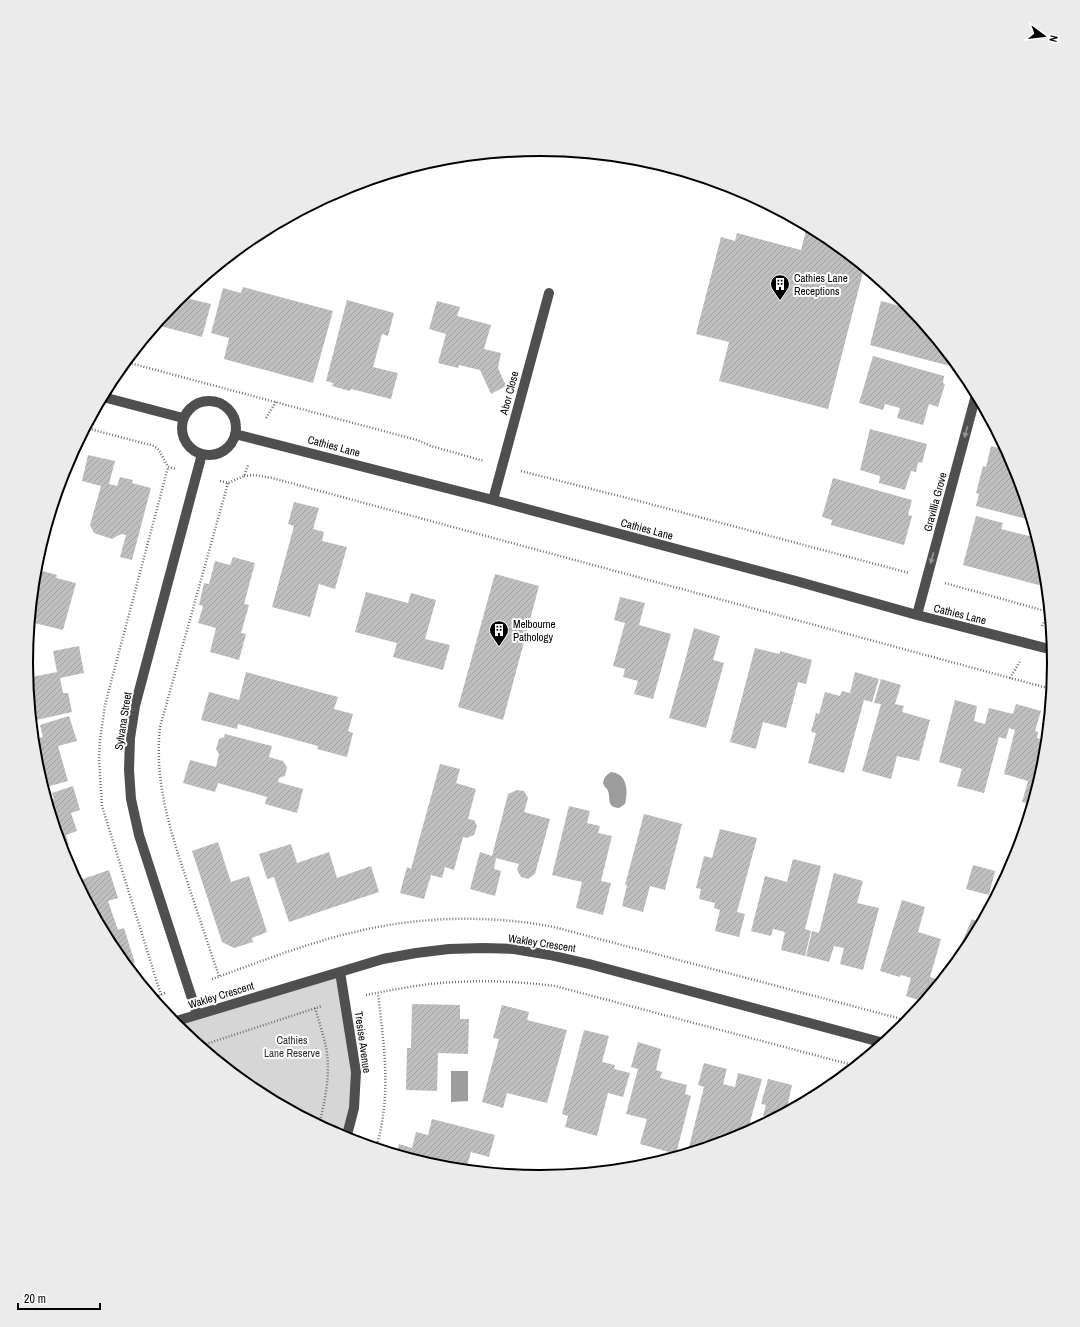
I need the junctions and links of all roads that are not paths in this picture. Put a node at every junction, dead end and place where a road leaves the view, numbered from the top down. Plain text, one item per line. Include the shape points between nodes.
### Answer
1 (549, 293) dead end
2 (109, 398) edge
3 (974, 402) edge
4 (183, 418) junction
5 (235, 434) junction
6 (202, 454) junction
7 (493, 500) junction
8 (917, 615) junction
9 (1047, 649) edge
10 (340, 972) junction
11 (197, 1014) junction
12 (179, 1020) edge
13 (878, 1041) edge
14 (348, 1133) edge

1 - 7 street, Abor Close
2 - 4 street
3 -> 8 street, Gravillia Grove
4 - 5 street via 194,404 203,401 221,403 233,416 236,424
4 - 6 street via 181,427 187,445
5 - 6 street via 232,442 223,450 211,455
5 - 7 street, Cathies Lane
6 - 11 street, Sylvana Street via 135,706 129,770 131,799 139,835
7 - 8 street, Cathies Lane
8 - 9 street, Cathies Lane
10 - 11 street, Wakley Crescent
10 - 13 street, Wakley Crescent via 383,959 416,953 448,949 514,949 589,964
10 - 14 street, Tresise Avenue via 356,1072 354,1108
11 - 12 street, Wakley Crescent

